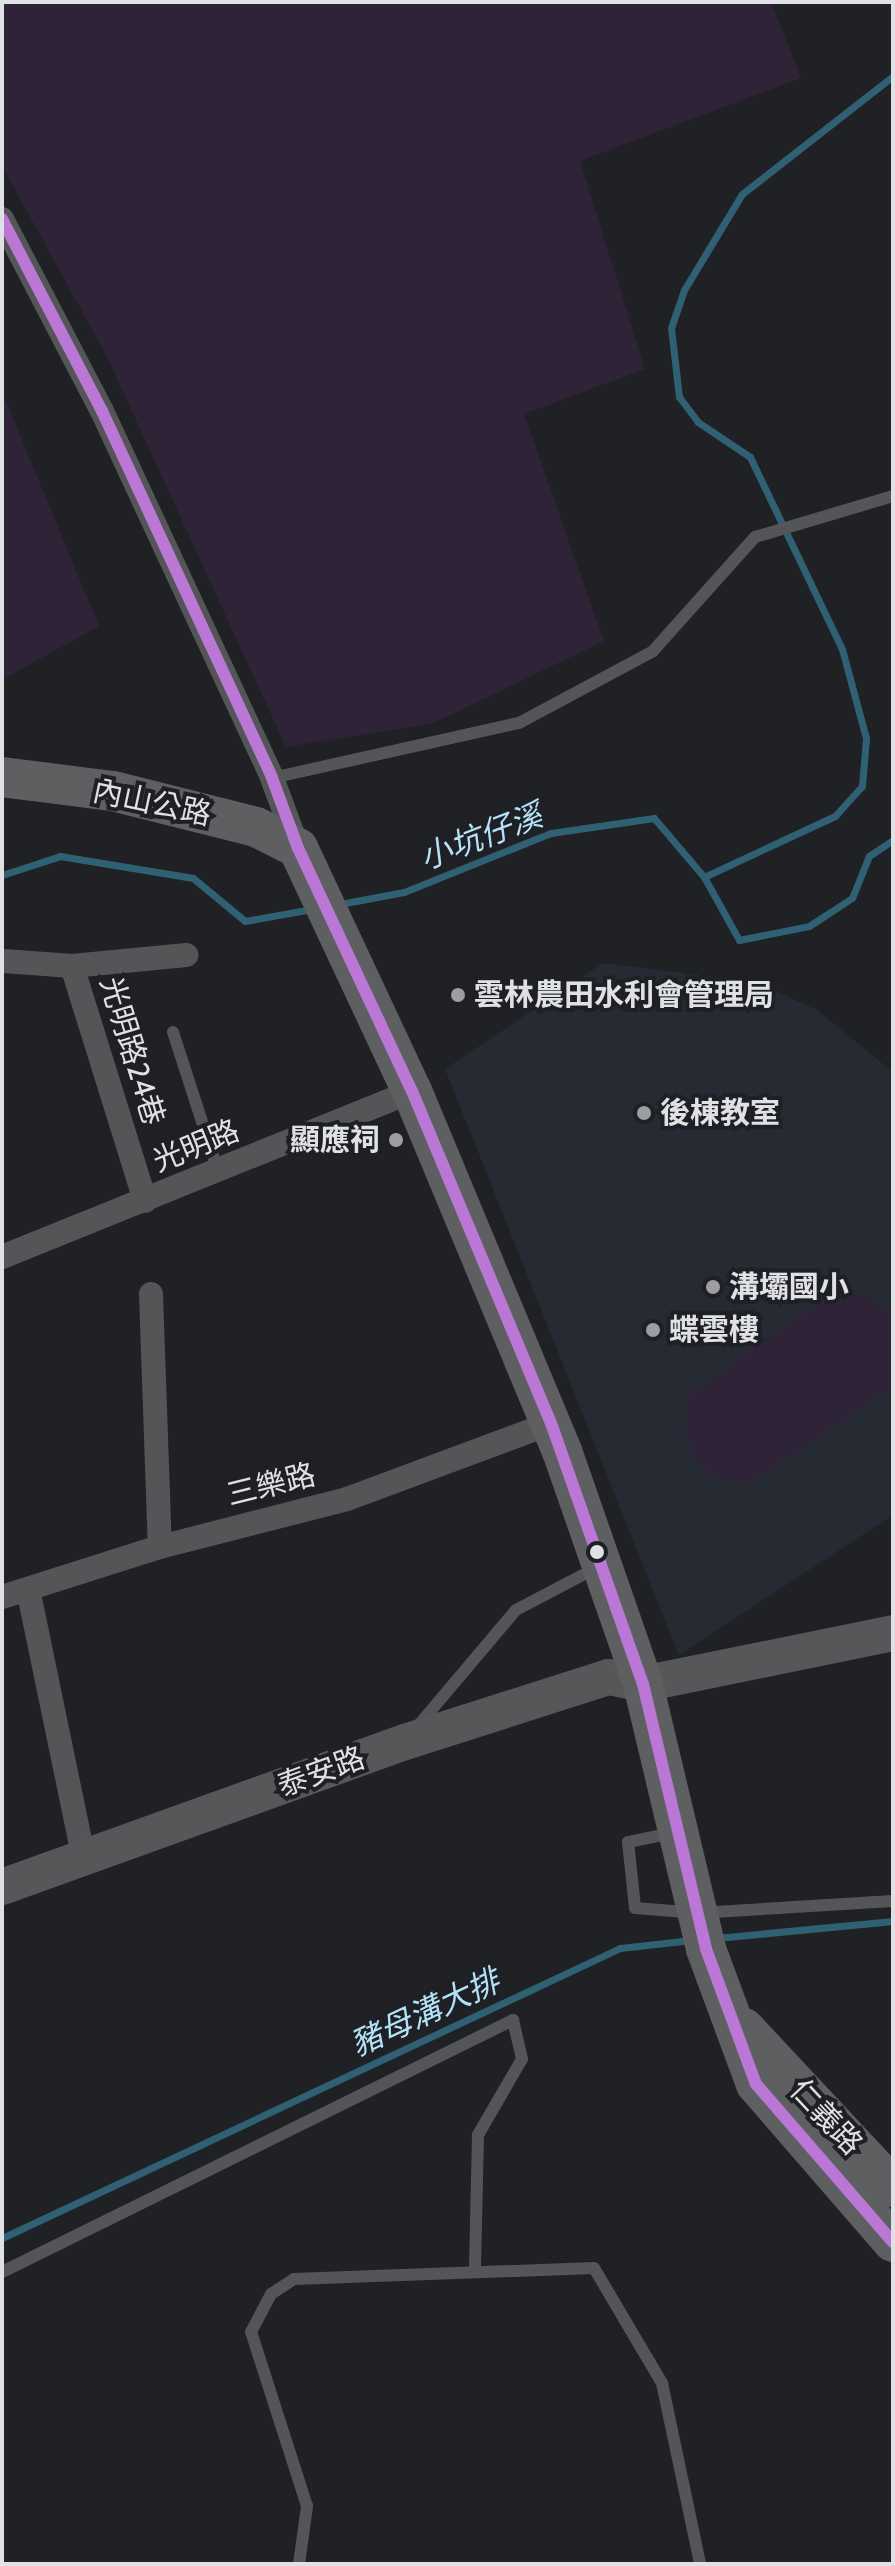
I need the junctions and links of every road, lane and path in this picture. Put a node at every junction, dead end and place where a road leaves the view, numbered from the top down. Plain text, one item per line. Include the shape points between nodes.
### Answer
1 (2, 219) edge
2 (893, 496) edge
3 (2, 777) edge
4 (272, 778) junction
5 (298, 848) junction
6 (186, 955) dead end
7 (4, 961) dead end
8 (72, 966) junction
9 (173, 1032) dead end
10 (412, 1091) junction
11 (218, 1171) junction
12 (145, 1201) junction
13 (2, 1257) edge
14 (151, 1294) dead end
15 (551, 1423) junction
16 (160, 1547) junction
17 (603, 1564) junction
18 (28, 1589) junction
19 (2, 1597) edge
20 (893, 1633) edge
21 (643, 1684) junction
22 (405, 1742) junction
23 (678, 1832) junction
24 (84, 1859) junction
25 (2, 1887) edge
26 (893, 1901) edge
27 (702, 1931) junction
28 (728, 2010) junction
29 (893, 2187) edge
30 (893, 2242) edge
31 (2, 2272) edge
32 (475, 2272) junction
33 (299, 2564) edge
34 (700, 2564) edge

1 - 4 street via 102,411
2 - 4 lane via 755,537 653,651 519,723
3 - 5 main road, 內山公路 via 113,791 256,827
4 - 5 street
5 - 10 main road, 仁義路
6 - 8 street, 光明路24巷
7 - 8 street, 光明路24巷
8 - 12 street, 光明路24巷
9 - 11 lane
10 - 11 street, 光明路
10 - 15 main road, 仁義路
11 - 12 street, 光明路
12 - 13 street, 光明路
14 - 16 street
15 - 16 street, 三樂路 via 347,1499
15 - 17 main road, 仁義路
16 - 18 street, 三樂路
17 - 21 main road, 仁義路
17 - 22 lane via 516,1610
18 - 19 street, 三樂路
18 - 24 street
20 - 21 street, 泰安路
21 - 22 street, 泰安路 via 609,1677
21 - 23 main road, 仁義路
22 - 24 street, 泰安路
23 - 27 main road, 仁義路
23 - 27 lane via 628,1842 635,1908
24 - 25 street, 泰安路
26 - 27 lane
27 - 28 main road, 仁義路
28 - 29 main road, 仁義路
28 - 30 main road, 仁義路 via 756,2084
31 - 32 lane via 513,2020 522,2059 478,2135
32 - 33 lane via 294,2279 271,2294 251,2332 307,2506
32 - 34 lane via 594,2268 662,2383

